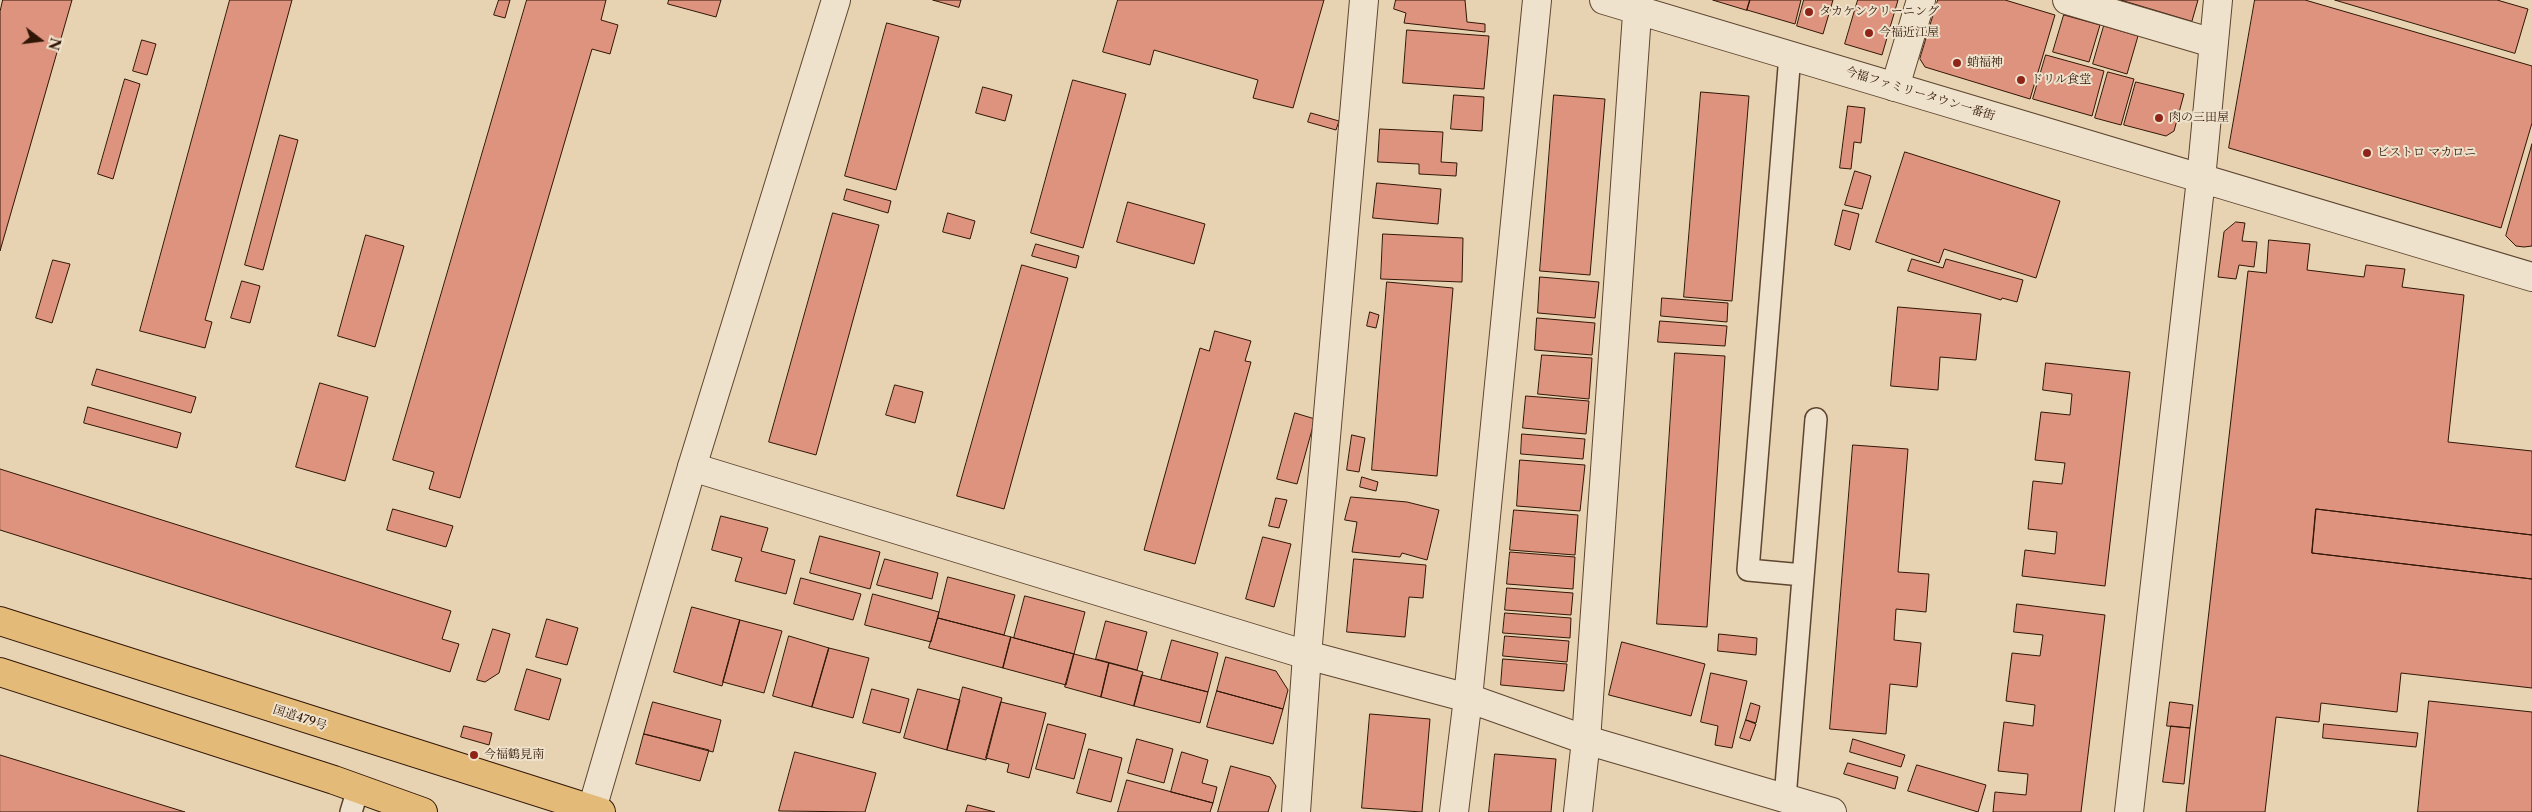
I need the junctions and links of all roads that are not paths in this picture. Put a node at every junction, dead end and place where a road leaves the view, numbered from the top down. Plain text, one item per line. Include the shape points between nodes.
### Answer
1 (836, 0) edge
2 (1364, 0) edge
3 (1537, 0) edge
4 (1604, 0) edge
5 (1921, 0) edge
6 (2067, 0) edge
7 (2218, 0) edge
8 (1638, 5) edge
9 (2213, 43) junction
10 (1790, 55) junction
11 (1895, 87) junction
12 (2201, 179) junction
13 (2532, 277) edge
14 (1816, 420) dead end
15 (692, 467) junction
16 (1803, 575) junction
17 (0, 621) edge
18 (1307, 655) junction
19 (0, 672) edge
20 (1468, 698) junction
21 (1586, 740) junction
22 (1785, 798) junction
23 (354, 800) edge
24 (596, 811) edge
25 (423, 812) edge
26 (1296, 812) edge
27 (1454, 812) edge
28 (1578, 812) edge
29 (1832, 812) edge
30 (2129, 812) edge

1 - 15 street
2 - 18 street
3 - 20 street
4 - 8 street, 今福ファミリータウン一番街
5 - 11 street
6 - 9 street
7 - 9 street
8 - 10 street, 今福ファミリータウン一番街
8 - 21 street
9 - 12 street
10 - 11 street, 今福ファミリータウン一番街
10 - 16 lane via 1748,570
11 - 12 street, 今福ファミリータウン一番街
12 - 13 street, 今福ファミリータウン一番街
12 - 30 street
14 - 16 lane
15 - 18 street
15 - 24 street
16 - 22 lane
17 - 24 highway, 国道479号
18 - 20 street
18 - 26 street
19 - 23 highway
20 - 21 street
20 - 27 street
21 - 22 street
21 - 28 street
22 - 29 street
23 - 25 highway

